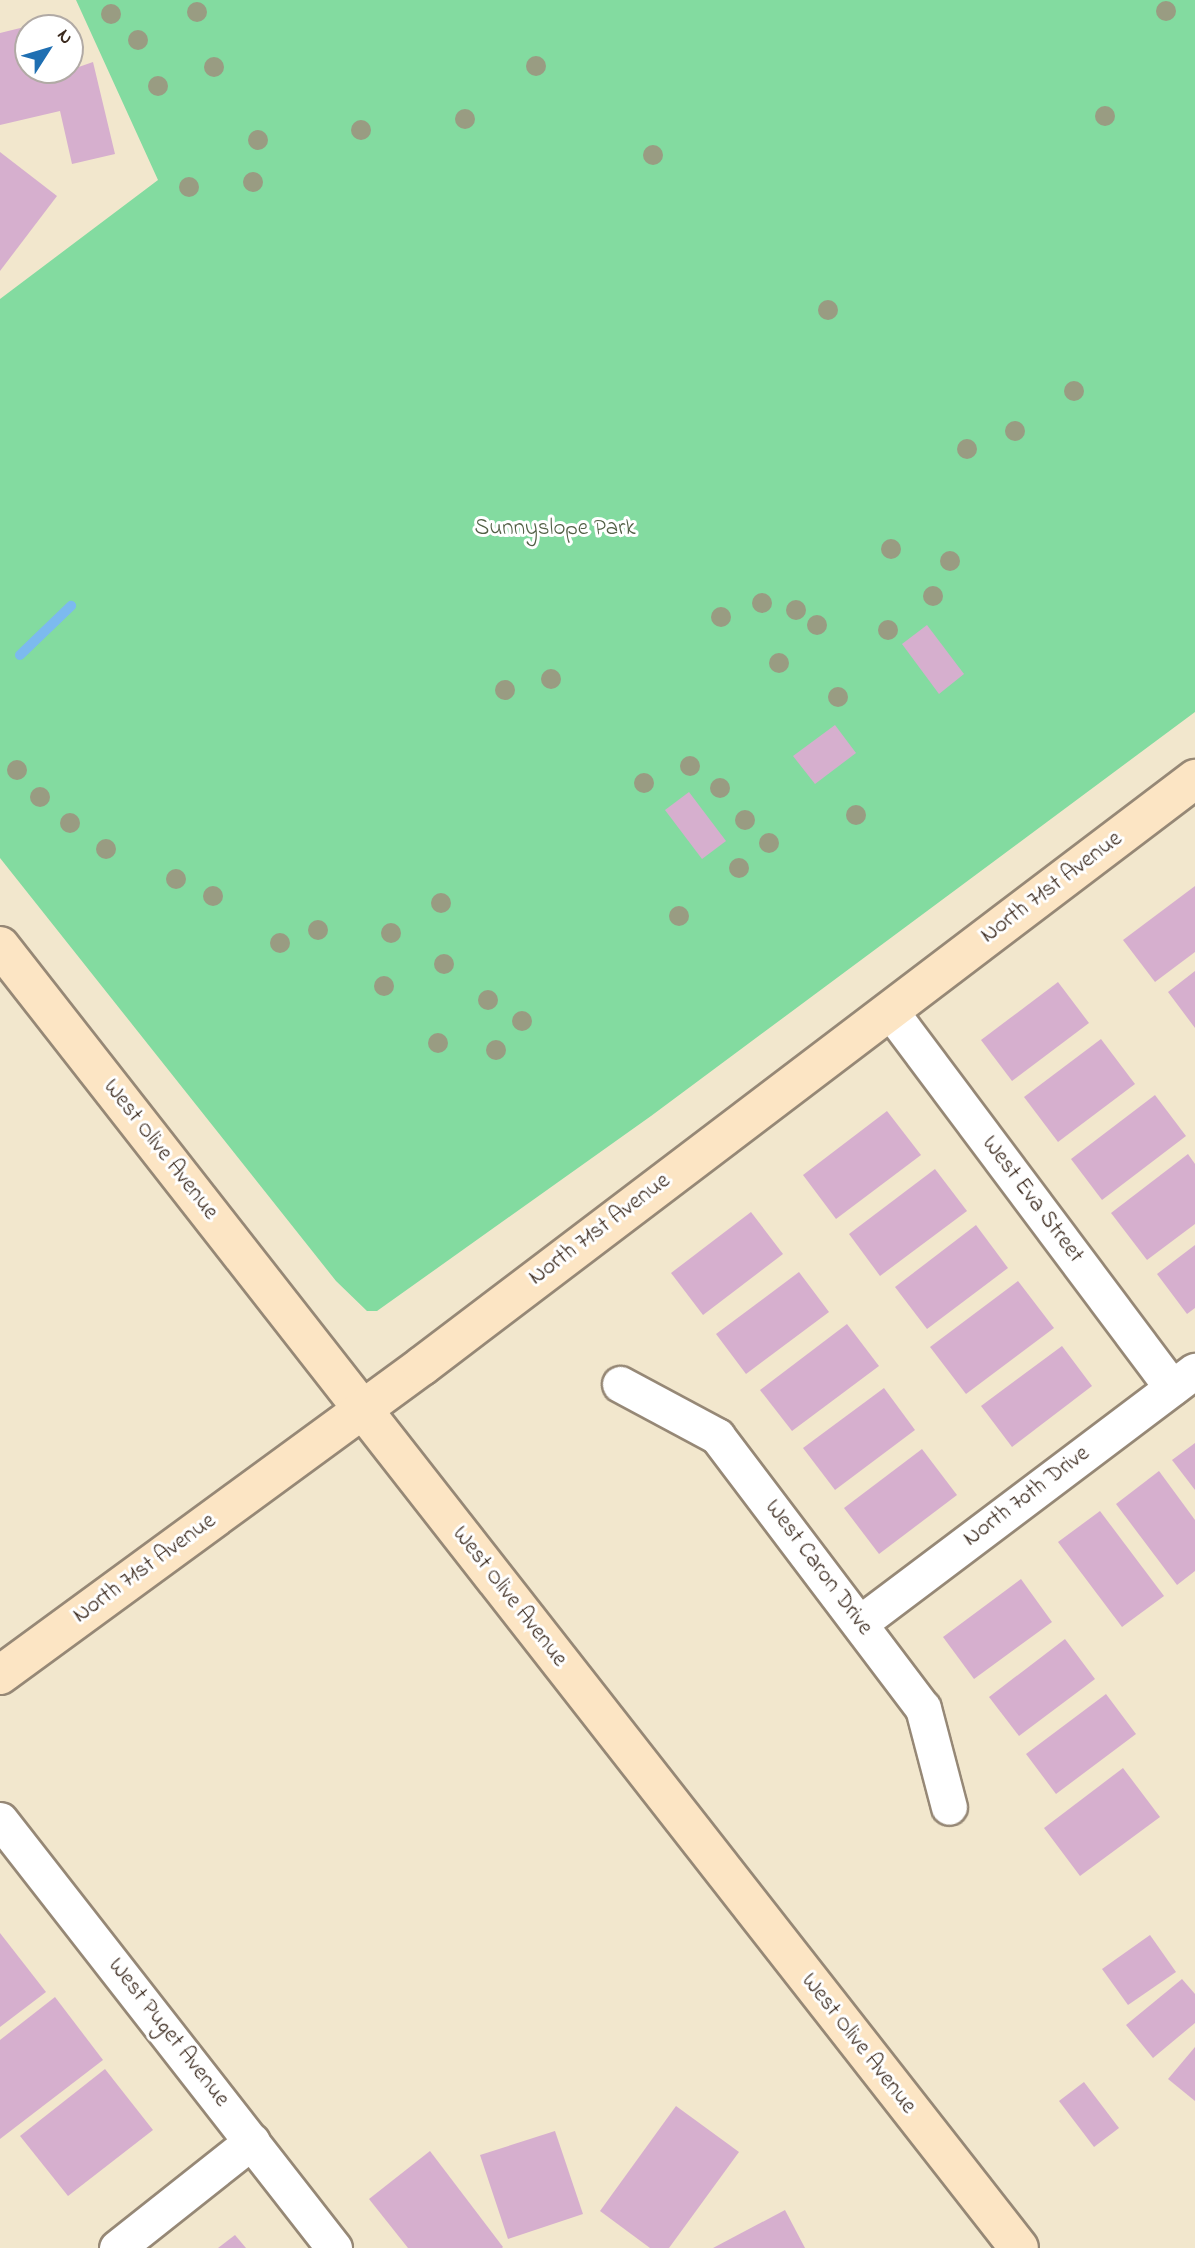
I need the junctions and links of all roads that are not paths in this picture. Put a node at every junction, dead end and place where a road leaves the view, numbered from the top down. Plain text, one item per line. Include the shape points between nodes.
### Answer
1 (1195, 780) edge
2 (0, 946) edge
3 (891, 1012) junction
4 (1184, 1379) edge
5 (620, 1384) dead end
6 (363, 1408) junction
7 (860, 1623) junction
8 (0, 1675) edge
9 (949, 1807) dead end
10 (0, 1820) edge
11 (252, 2141) junction
12 (117, 2248) edge
13 (334, 2248) edge
14 (1019, 2248) edge

1 - 3 main road, North 71st Avenue
2 - 6 main road, West Olive Avenue
3 - 4 street, West Eva Street
3 - 6 main road, North 71st Avenue
4 - 7 street, North 70th Drive
5 - 7 street, West Caron Drive via 717,1436
6 - 8 main road, North 71st Avenue
6 - 14 main road, West Olive Avenue
7 - 9 street, West Caron Drive via 923,1708
10 - 11 street, West Puget Avenue
11 - 12 street
11 - 13 street, West Puget Avenue

